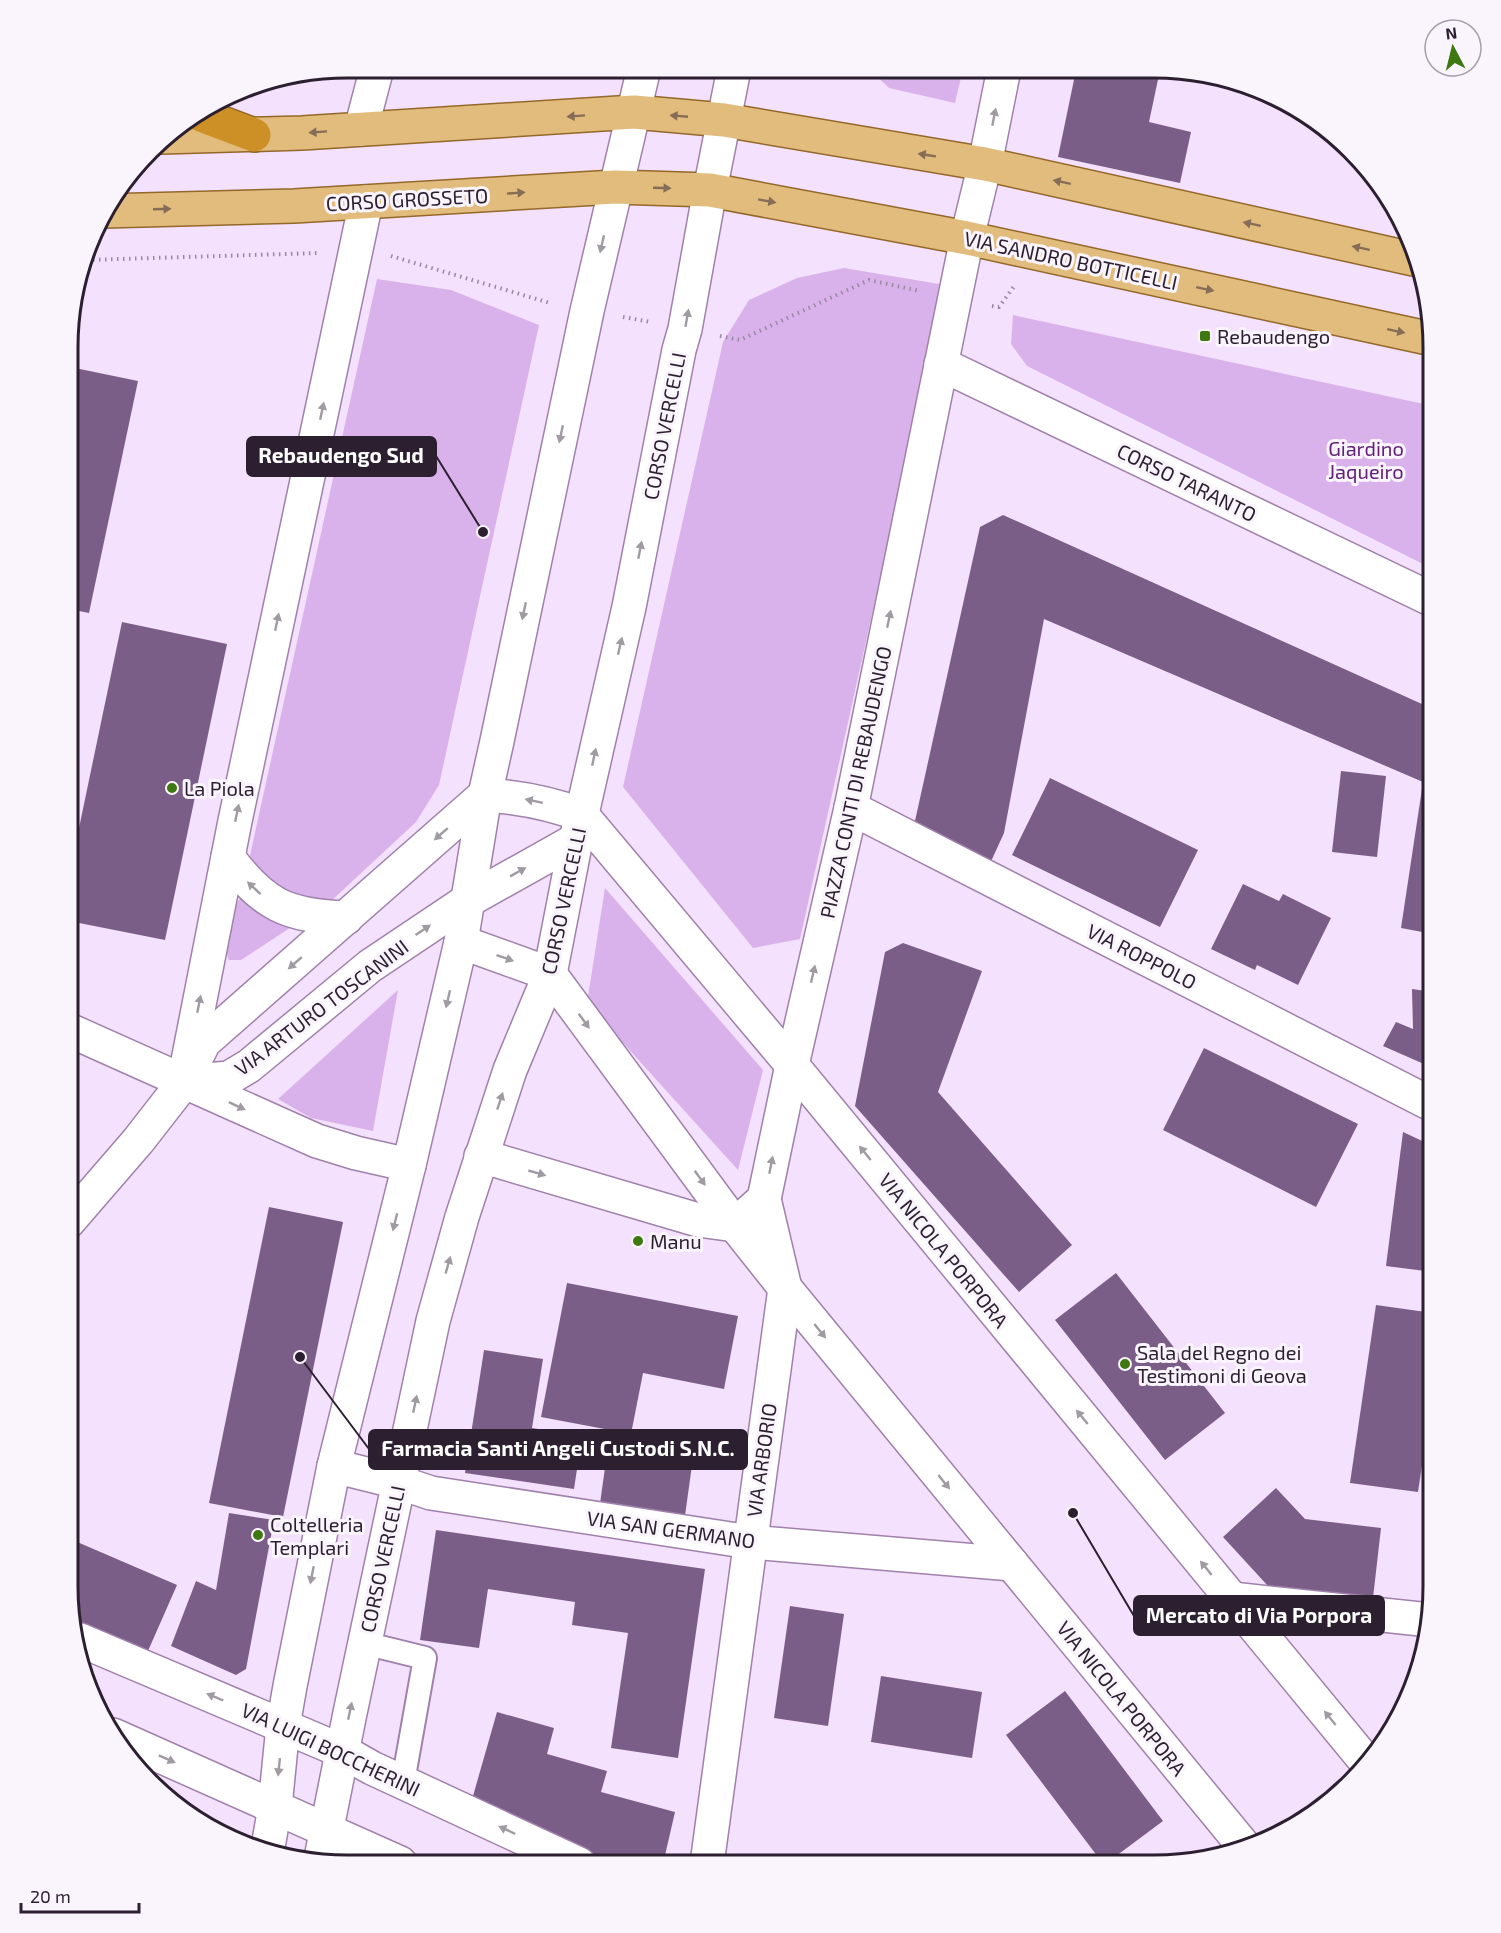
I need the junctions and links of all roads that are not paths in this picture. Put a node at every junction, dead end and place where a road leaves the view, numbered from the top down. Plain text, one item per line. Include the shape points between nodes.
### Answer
1 (374, 78) edge
2 (642, 78) edge
3 (732, 78) edge
4 (1002, 78) edge
5 (634, 112) junction
6 (207, 117) edge
7 (724, 120) junction
8 (361, 129) junction
9 (254, 135) junction
10 (180, 137) edge
11 (985, 164) junction
12 (615, 187) junction
13 (710, 190) junction
14 (366, 202) junction
15 (115, 211) edge
16 (967, 238) junction
17 (1408, 259) edge
18 (1422, 337) edge
19 (941, 364) junction
20 (1423, 595) edge
21 (485, 795) junction
22 (851, 808) junction
23 (579, 827) junction
24 (228, 857) junction
25 (467, 901) junction
26 (346, 918) junction
27 (461, 942) junction
28 (550, 974) junction
29 (78, 1034) edge
30 (792, 1065) junction
31 (184, 1082) junction
32 (1423, 1100) edge
33 (481, 1156) junction
34 (410, 1165) junction
35 (764, 1199) junction
36 (78, 1210) edge
37 (735, 1225) junction
38 (784, 1288) junction
39 (334, 1466) junction
40 (398, 1482) junction
41 (750, 1542) junction
42 (1012, 1564) junction
43 (1232, 1599) junction
44 (1421, 1619) edge
45 (84, 1642) edge
46 (364, 1643) junction
47 (283, 1726) junction
48 (127, 1741) edge
49 (342, 1751) junction
50 (1362, 1756) edge
51 (403, 1782) junction
52 (275, 1808) junction
53 (326, 1830) junction
54 (1240, 1841) edge
55 (269, 1843) edge
56 (322, 1854) edge
57 (377, 1855) edge
58 (560, 1855) edge
59 (708, 1855) edge

1 - 8 street
2 - 5 street
3 - 7 street, CORSO VERCELLI
11 -> 4 street, PIAZZA CONTI DI REBAUDENGO
7 -> 5 main road
5 -> 8 main road
5 - 12 street
6 - 9 highway
11 -> 7 main road
7 - 13 street, CORSO VERCELLI
8 -> 9 main road
9 - 10 main road
11 - 16 street, PIAZZA CONTI DI REBAUDENGO
17 -> 11 main road
12 -> 13 main road, CORSO GROSSETO
14 -> 12 main road, CORSO GROSSETO
12 -> 21 street
13 -> 16 main road, VIA SANDRO BOTTICELLI
23 -> 13 street, CORSO VERCELLI via 628,608
15 -> 14 main road, CORSO GROSSETO
24 -> 14 street
16 -> 18 main road, VIA SANDRO BOTTICELLI
16 - 19 street, PIAZZA CONTI DI REBAUDENGO
19 - 20 street, CORSO TARANTO
22 -> 19 street, PIAZZA CONTI DI REBAUDENGO
23 -> 21 street via 533,800
21 - 25 street
21 -> 26 street
30 -> 22 street, PIAZZA CONTI DI REBAUDENGO
22 - 32 street, VIA ROPPOLO
25 -> 23 street, VIA ARTURO TOSCANINI
23 - 28 street, CORSO VERCELLI
23 - 30 street, VIA NICOLA PORPORA
26 -> 24 street via 298,914 279,906 258,893
31 -> 24 street
25 - 27 street
31 -> 25 street, VIA ARTURO TOSCANINI via 230,1078 249,1066 370,966
26 -> 31 street via 204,1042
27 -> 28 street
27 -> 34 street
33 -> 28 street, CORSO VERCELLI via 510,1070
28 -> 37 street, VIA NICOLA PORPORA
29 - 31 street
35 -> 30 street, PIAZZA CONTI DI REBAUDENGO
43 -> 30 street, VIA NICOLA PORPORA
31 -> 34 street via 317,1142
31 - 36 street
33 -> 37 street via 698,1220
40 -> 33 street, CORSO VERCELLI via 433,1321
34 -> 39 street
35 - 37 street
35 - 38 street, VIA ARBORIO
37 - 38 street, VIA NICOLA PORPORA
38 - 41 street, VIA ARBORIO
38 -> 42 street, VIA NICOLA PORPORA
39 - 40 street, VIA SAN GERMANO
39 -> 47 street
40 - 41 street, VIA SAN GERMANO via 432,1493
40 - 46 street, CORSO VERCELLI
41 - 42 street, VIA SAN GERMANO
41 - 59 street, VIA ARBORIO
42 - 54 street, VIA NICOLA PORPORA
43 - 44 street
50 -> 43 street, VIA NICOLA PORPORA
47 -> 45 street, VIA LUIGI BOCCHERINI
49 -> 46 street, CORSO VERCELLI
46 - 51 lane via 424,1658
47 - 49 street, VIA LUIGI BOCCHERINI
47 -> 52 street
48 -> 52 street
49 - 51 street, VIA LUIGI BOCCHERINI
49 - 53 street, CORSO VERCELLI
58 -> 51 street, VIA LUIGI BOCCHERINI
52 - 53 street
52 - 55 street
53 - 56 street, CORSO VERCELLI
53 - 57 street

